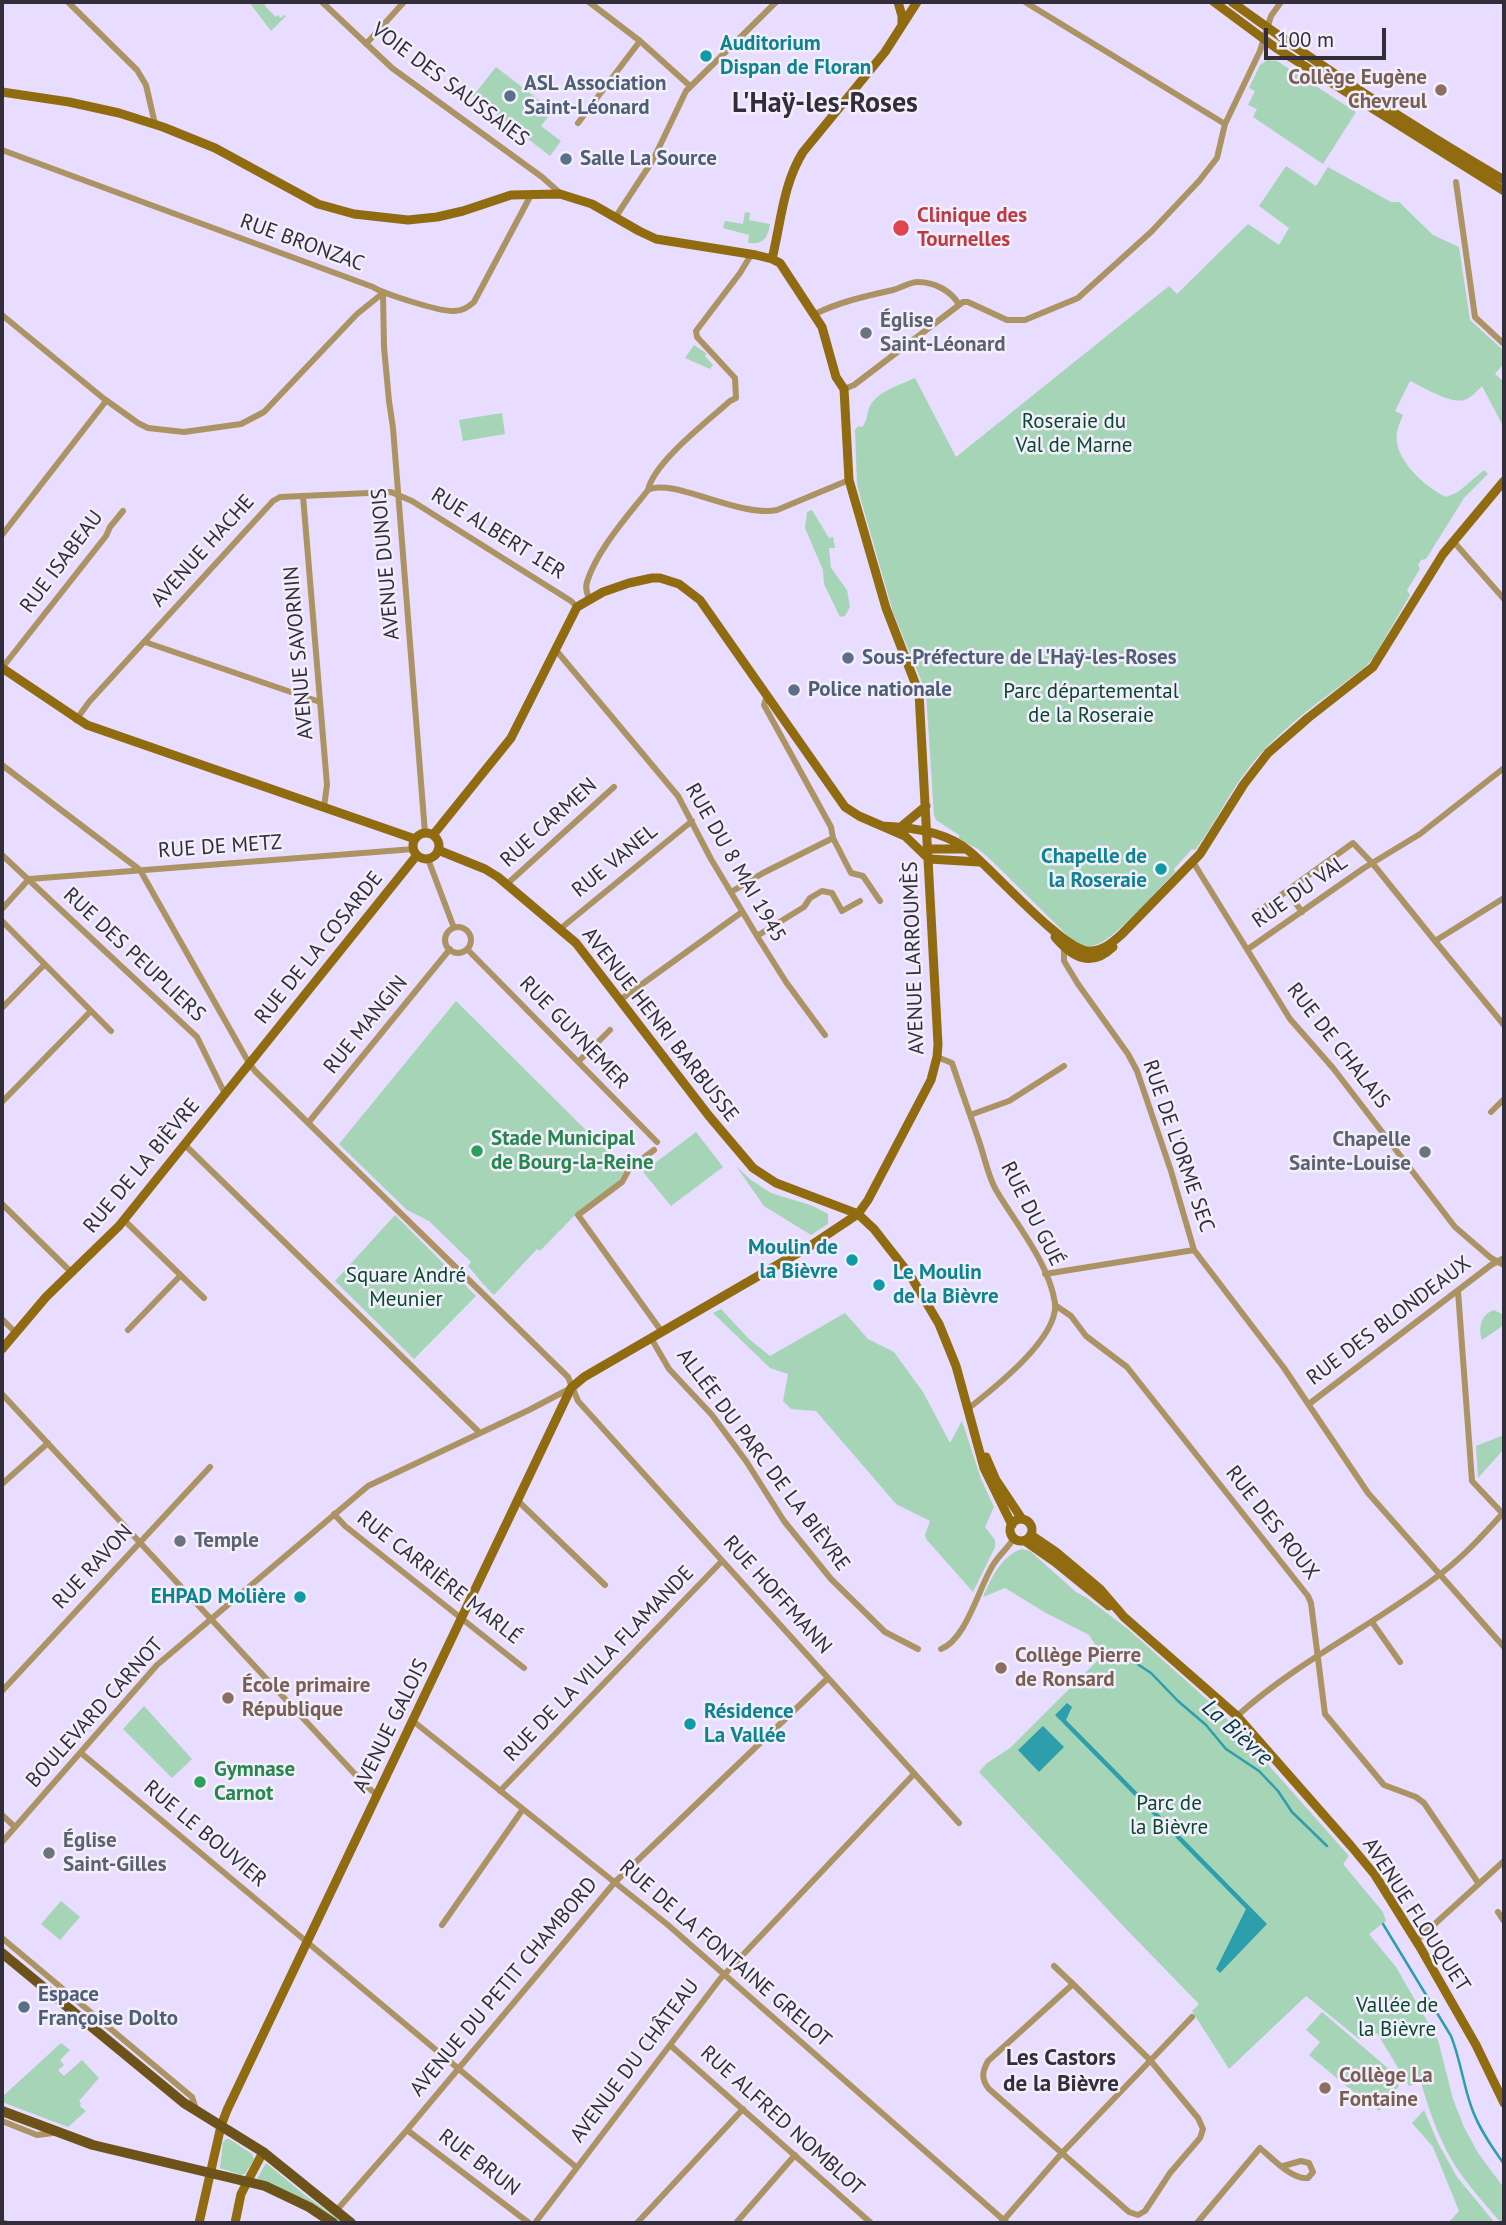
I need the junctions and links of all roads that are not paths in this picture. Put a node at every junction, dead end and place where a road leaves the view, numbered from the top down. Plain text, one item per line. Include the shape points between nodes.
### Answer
1 (68, 2) edge
2 (322, 2) edge
3 (404, 2) edge
4 (589, 2) edge
5 (776, 2) edge
6 (898, 2) edge
7 (915, 2) edge
8 (1026, 2) edge
9 (1214, 2) edge
10 (1232, 2) edge
11 (1281, 2) edge
12 (902, 25) junction
13 (1267, 27) junction
14 (1264, 39) junction
15 (640, 41) junction
16 (366, 44) junction
17 (690, 86) junction
18 (2, 93) edge
19 (578, 123) dead end
20 (155, 124) junction
21 (1225, 124) junction
22 (2, 150) edge
23 (1456, 182) dead end
24 (1504, 187) edge
25 (532, 193) junction
26 (560, 194) junction
27 (615, 218) junction
28 (751, 255) junction
29 (772, 259) junction
30 (383, 293) junction
31 (958, 305) junction
32 (815, 314) junction
33 (2, 316) edge
34 (1504, 344) edge
35 (844, 389) junction
36 (106, 401) junction
37 (849, 480) junction
38 (1504, 481) edge
39 (648, 490) junction
40 (398, 494) junction
41 (303, 496) junction
42 (123, 510) dead end
43 (2, 535) edge
44 (1453, 541) junction
45 (589, 599) junction
46 (1504, 599) edge
47 (577, 607) junction
48 (145, 642) junction
49 (555, 649) junction
50 (2, 668) edge
51 (767, 696) junction
52 (320, 702) junction
53 (76, 720) junction
54 (2, 765) edge
55 (1504, 768) edge
56 (614, 787) dead end
57 (926, 806) junction
58 (324, 807) junction
59 (692, 821) junction
60 (903, 831) junction
61 (927, 833) junction
62 (429, 834) junction
63 (833, 838) junction
64 (415, 848) junction
65 (438, 850) junction
66 (968, 850) junction
67 (928, 854) junction
68 (2, 855) edge
69 (428, 859) junction
70 (981, 862) junction
71 (1193, 862) junction
72 (1373, 864) junction
73 (140, 870) junction
74 (30, 879) junction
75 (507, 884) junction
76 (1287, 891) junction
77 (731, 892) junction
78 (1504, 898) edge
79 (860, 901) dead end
80 (880, 901) dead end
81 (2, 909) edge
82 (743, 912) junction
83 (1302, 912) junction
84 (1255, 914) dead end
85 (1041, 919) junction
86 (2, 921) edge
87 (454, 928) junction
88 (560, 929) junction
89 (1121, 935) junction
90 (757, 936) junction
91 (1435, 941) junction
92 (467, 948) junction
93 (1064, 948) junction
94 (450, 949) junction
95 (1248, 949) junction
96 (44, 965) junction
97 (620, 1000) junction
98 (2, 1008) edge
99 (90, 1011) junction
100 (1504, 1025) edge
101 (610, 1030) dead end
102 (111, 1031) dead end
103 (825, 1035) dead end
104 (937, 1057) junction
105 (578, 1062) junction
106 (249, 1063) junction
107 (1064, 1066) dead end
108 (225, 1094) junction
109 (1504, 1099) edge
110 (2, 1102) edge
111 (1491, 1112) dead end
112 (970, 1115) junction
113 (308, 1123) junction
114 (184, 1145) junction
115 (830, 1203) junction
116 (2, 1204) edge
117 (858, 1214) junction
118 (124, 1220) junction
119 (833, 1230) junction
120 (1194, 1250) junction
121 (1504, 1258) edge
122 (1501, 1264) edge
123 (71, 1272) junction
124 (1045, 1274) junction
125 (180, 1276) junction
126 (1458, 1291) junction
127 (204, 1298) dead end
128 (1055, 1305) junction
129 (2, 1319) edge
130 (128, 1330) dead end
131 (16, 1332) junction
132 (662, 1332) junction
133 (651, 1338) junction
134 (2, 1349) edge
135 (614, 1360) joint
136 (571, 1388) junction
137 (2, 1394) edge
138 (1309, 1404) junction
139 (969, 1408) junction
140 (975, 1431) junction
141 (480, 1433) junction
142 (48, 1443) junction
143 (211, 1467) dead end
144 (2, 1484) edge
145 (517, 1500) junction
146 (334, 1514) junction
147 (1504, 1514) edge
148 (1022, 1519) junction
149 (1012, 1525) junction
150 (1014, 1538) junction
151 (1028, 1538) junction
152 (140, 1542) junction
153 (722, 1560) junction
154 (1440, 1575) junction
155 (605, 1585) dead end
156 (211, 1619) junction
157 (461, 1619) junction
158 (1371, 1622) junction
159 (1504, 1647) edge
160 (918, 1649) dead end
161 (941, 1649) dead end
162 (1317, 1656) junction
163 (1401, 1662) dead end
164 (524, 1668) dead end
165 (828, 1678) junction
166 (2, 1691) edge
167 (1237, 1716) junction
168 (413, 1721) junction
169 (81, 1753) junction
170 (914, 1774) junction
171 (500, 1791) junction
172 (377, 1795) junction
173 (523, 1810) junction
174 (2, 1815) edge
175 (960, 1823) dead end
176 (15, 1827) junction
177 (2, 1842) edge
178 (1504, 1861) edge
179 (615, 1882) junction
180 (1479, 1884) junction
181 (1498, 1912) dead end
182 (1504, 1921) edge
183 (442, 1926) dead end
184 (2, 1938) edge
185 (1416, 1941) junction
186 (307, 1942) junction
187 (2, 1953) edge
188 (1054, 1966) dead end
189 (725, 1974) junction
190 (1073, 1984) junction
191 (1192, 2017) dead end
192 (670, 2045) junction
193 (1151, 2061) junction
194 (457, 2068) junction
195 (1504, 2103) edge
196 (743, 2109) junction
197 (2, 2111) edge
198 (197, 2112) junction
199 (2, 2121) edge
200 (221, 2126) junction
201 (407, 2130) junction
202 (58, 2132) junction
203 (263, 2152) junction
204 (1062, 2153) junction
205 (795, 2155) junction
206 (1283, 2166) dead end
207 (576, 2167) junction
208 (211, 2173) junction
209 (247, 2182) junction
210 (336, 2211) junction
211 (1004, 2222) edge
212 (199, 2223) edge
213 (235, 2223) edge
214 (333, 2223) edge
215 (351, 2223) edge
216 (529, 2223) edge
217 (535, 2223) edge
218 (637, 2223) edge
219 (736, 2223) edge
220 (871, 2223) edge
221 (1197, 2223) edge

1 - 20 street via 138,70
2 - 16 street, VOIE DES SAUSSAIES
3 - 16 street
4 - 15 street
5 - 17 street
6 - 7 main road
6 - 12 main road
7 - 12 main road
8 - 21 street
9 - 14 main road
10 - 13 main road
11 - 13 street
12 - 29 main road via 796,163
13 - 14 street
13 - 24 main road
14 - 21 street
14 - 24 main road
15 - 17 street
15 - 19 street
16 - 26 street, VOIE DES SAUSSAIES
17 - 27 street via 653,160
18 - 20 main road via 69,102
20 - 25 main road via 215,148 318,204 354,214 437,217
21 - 31 street via 1218,155 1199,181 1078,298 1017,322 968,302
22 - 30 street, RUE BRONZAC
23 - 34 street via 1475,317
25 - 26 main road
25 - 30 street, RUE BRONZAC via 466,309 442,311
26 - 27 main road via 585,201
27 - 28 main road via 656,239
28 - 29 main road
28 - 39 street via 696,331 735,378 736,398 654,473
29 - 32 main road, AVENUE LARROUMÈS
30 - 36 street via 357,314 264,412 241,424 166,432 138,423
30 - 40 street, AVENUE DUNOIS
31 - 32 street via 951,293 915,282
31 - 35 street
32 - 35 main road, AVENUE LARROUMÈS
33 - 36 street
35 - 37 main road, AVENUE LARROUMÈS
36 - 43 street
37 - 39 street via 767,512 671,488
37 - 57 main road, AVENUE LARROUMÈS via 886,608 919,693
38 - 44 main road
39 - 45 street via 602,552 587,582
40 - 41 street, AVENUE HACHE
40 - 47 street, RUE ALBERT 1ER
40 - 62 street, AVENUE DUNOIS
41 - 48 street, AVENUE HACHE via 273,500
41 - 52 street, AVENUE SAVORNIN
42 - 50 street, RUE ISABEAU
44 - 46 street
44 - 71 main road via 1377,661 1268,753
45 - 47 main road
45 - 51 main road via 643,580 660,578 679,584 700,600
47 - 49 main road
48 - 52 street
48 - 53 street, AVENUE HACHE
49 - 59 street, RUE DU 8 MAI 1945 via 678,796
49 - 62 main road via 511,738
50 - 53 main road
51 - 60 main road via 845,807
51 - 63 street via 764,705
52 - 58 street, AVENUE SAVORNIN via 327,785
53 - 58 main road
54 - 73 street
55 - 72 street, RUE DU VAL via 1420,834
56 - 75 street, RUE CARMEN
57 - 60 main road
57 - 61 main road, AVENUE LARROUMÈS
58 - 64 main road
59 - 77 street, RUE DU 8 MAI 1945
59 - 88 street, RUE VANEL
60 - 61 main road via 917,839
60 - 67 main road
61 - 66 main road
61 - 67 main road, AVENUE LARROUMÈS
62 - 64 main road
62 - 65 main road via 438,842
63 - 77 street
63 - 80 street via 851,873 863,876
64 - 69 main road
64 - 73 street, RUE DE METZ
64 - 106 main road, RUE DE LA COSARDE
65 - 69 main road
65 - 75 main road, AVENUE HENRI BARBUSSE via 485,869
66 - 67 main road
66 - 70 main road
67 - 70 main road
67 - 104 main road, AVENUE LARROUMÈS
68 - 74 street, RUE DES PEUPLIERS
69 - 87 street
70 - 85 main road
71 - 89 main road
71 - 95 street, RUE DE CHALAIS
72 - 76 street via 1353,843
72 - 83 street, RUE DU VAL
72 - 91 street
73 - 74 street, RUE DE METZ
73 - 106 street, RUE HOFFMANN
74 - 81 street
74 - 108 street, RUE DES PEUPLIERS via 197,1037
75 - 88 main road, AVENUE HENRI BARBUSSE
76 - 83 street
76 - 84 street
77 - 82 street, RUE DU 8 MAI 1945
78 - 91 street
79 - 90 street via 842,911 832,893 822,891
82 - 90 street, RUE DU 8 MAI 1945
82 - 97 street
83 - 95 street, RUE DU VAL
85 - 89 main road via 1089,952
85 - 93 main road
86 - 96 street
87 - 92 street via 468,931 471,942
87 - 94 street via 446,936
88 - 97 main road, AVENUE HENRI BARBUSSE
89 - 93 main road via 1112,948 1091,960
90 - 103 street, RUE DU 8 MAI 1945
91 - 100 street
92 - 94 street
92 - 105 street, RUE GUYNEMER
93 - 120 street, RUE DE L'ORME SEC via 1065,961 1078,984 1137,1071
94 - 113 street, RUE MANGIN
95 - 122 street, RUE DE CHALAIS via 1290,1019 1455,1227
96 - 98 street
96 - 99 street
97 - 115 main road, AVENUE HENRI BARBUSSE via 748,1163 776,1183
99 - 102 street
99 - 110 street
101 - 105 street
104 - 112 street, RUE DU GUÉ via 952,1063
104 - 117 main road, AVENUE LARROUMÈS via 925,1091
105 - 132 street, RUE GUYNEMER via 656,1146 629,1169 622,1182 578,1215
106 - 108 main road, RUE DE LA BIÈVRE
106 - 113 street, RUE HOFFMANN
107 - 112 street via 1009,1101
108 - 114 main road, RUE DE LA BIÈVRE
109 - 111 street
112 - 124 street, RUE DU GUÉ via 994,1187
113 - 136 street, RUE HOFFMANN via 568,1377
114 - 118 main road, RUE DE LA BIÈVRE
114 - 141 street
115 - 117 main road, AVENUE HENRI BARBUSSE
115 - 119 main road via 836,1211
116 - 123 street
117 - 119 main road, AVENUE LARROUMÈS
117 - 139 main road, AVENUE FLOUQUET via 898,1260 939,1324
118 - 123 main road, RUE DE LA BIÈVRE
118 - 125 street
119 - 132 main road, AVENUE LARROUMÈS
120 - 124 street
120 - 138 street, RUE DES BLONDEAUX
121 - 122 street, RUE DES BLONDEAUX
122 - 126 street, RUE DES BLONDEAUX via 1491,1265
123 - 131 main road, RUE DE LA BIÈVRE
124 - 128 street, RUE DU GUÉ
125 - 127 street
125 - 130 street
126 - 138 street, RUE DES BLONDEAUX
126 - 147 street via 1472,1481
128 - 139 street via 1041,1339 1022,1364
128 - 162 street, RUE DES ROUX via 1072,1315 1086,1336 1127,1367 1308,1596
129 - 131 street
131 - 134 main road, RUE DE LA BIÈVRE
132 - 133 main road, AVENUE LARROUMÈS
133 - 135 main road, AVENUE LARROUMÈS
133 - 160 street, ALLÉE DU PARC DE LA BIÈVRE via 669,1369 712,1415 784,1521 831,1580 885,1632
135 - 136 main road, AVENUE GALOIS
136 - 141 street, BOULEVARD CARNOT
136 - 145 main road, AVENUE GALOIS
136 - 153 street, RUE HOFFMANN
137 - 142 street
138 - 154 street via 1368,1493
139 - 140 main road, AVENUE FLOUQUET
140 - 148 main road, AVENUE FLOUQUET via 996,1480
140 - 149 main road, AVENUE FLOUQUET via 984,1468
141 - 146 street, BOULEVARD CARNOT via 374,1483
142 - 144 street
142 - 152 street
143 - 152 street, RUE RAVON
145 - 155 street
145 - 157 main road, AVENUE GALOIS
146 - 156 street, BOULEVARD CARNOT
146 - 157 street, RUE CARRIÈRE MARLÉ
147 - 154 street
148 - 149 main road
148 - 151 main road, AVENUE FLOUQUET via 1032,1529
149 - 150 main road, AVENUE FLOUQUET
150 - 151 main road, AVENUE FLOUQUET
150 - 161 street via 993,1564 959,1633
151 - 167 main road, AVENUE FLOUQUET
152 - 156 street
152 - 166 street, RUE RAVON
153 - 165 street, RUE HOFFMANN
153 - 171 street, RUE DE LA VILLA FLAMANDE
154 - 158 street
154 - 159 street
156 - 169 street, BOULEVARD CARNOT via 157,1665
156 - 172 street
157 - 164 street, RUE CARRIÈRE MARLÉ
157 - 168 main road, AVENUE GALOIS
158 - 162 street
158 - 163 street
162 - 167 street
162 - 180 street, RUE DES ROUX via 1327,1717 1380,1781 1424,1803
165 - 170 street, RUE HOFFMANN
165 - 179 street, AVENUE DU PETIT CHAMBORD
167 - 185 main road, AVENUE FLOUQUET via 1364,1862
168 - 171 street, RUE DE LA FONTAINE GRELOT
168 - 172 main road, AVENUE GALOIS
169 - 176 street, BOULEVARD CARNOT
169 - 186 street, RUE LE BOUVIER
170 - 175 street, RUE HOFFMANN
170 - 189 street, AVENUE DU CHÂTEAU
171 - 173 street, RUE DE LA FONTAINE GRELOT
172 - 186 main road, AVENUE GALOIS
173 - 179 street, RUE DE LA FONTAINE GRELOT
173 - 183 street
174 - 176 street
176 - 177 street, BOULEVARD CARNOT
178 - 180 street
179 - 189 street, RUE DE LA FONTAINE GRELOT
179 - 194 street, AVENUE DU PETIT CHAMBORD
180 - 185 street
181 - 182 street
184 - 198 street via 192,2097
185 - 195 main road, AVENUE FLOUQUET
186 - 194 street, RUE LE BOUVIER
186 - 200 main road, AVENUE GALOIS
187 - 198 main road
188 - 190 street
189 - 192 street, AVENUE DU CHÂTEAU
189 - 211 street, RUE DE LA FONTAINE GRELOT
190 - 193 street
190 - 204 street via 988,2061 983,2076 989,2089
191 - 193 street
192 - 196 street, RUE ALFRED NOMBLOT
192 - 207 street, AVENUE DU CHÂTEAU
193 - 204 street
193 - 204 street via 1203,2129 1145,2211 1138,2215 1129,2212
194 - 201 street, AVENUE DU PETIT CHAMBORD
194 - 207 street, RUE LE BOUVIER
196 - 205 street, RUE ALFRED NOMBLOT
196 - 218 street
197 - 202 main road
198 - 200 main road
199 - 202 street via 37,2134
200 - 203 main road
200 - 208 main road, AVENUE GALOIS
201 - 210 street, AVENUE DU PETIT CHAMBORD
201 - 216 street, RUE BRUN
202 - 208 main road
203 - 209 main road
203 - 210 main road
204 - 211 street
205 - 219 street
205 - 220 street, RUE ALFRED NOMBLOT
206 - 221 street via 1259,2148
207 - 217 street, AVENUE DU CHÂTEAU
208 - 209 main road
208 - 212 main road, AVENUE GALOIS
209 - 213 main road
209 - 214 main road via 284,2193
210 - 215 main road

